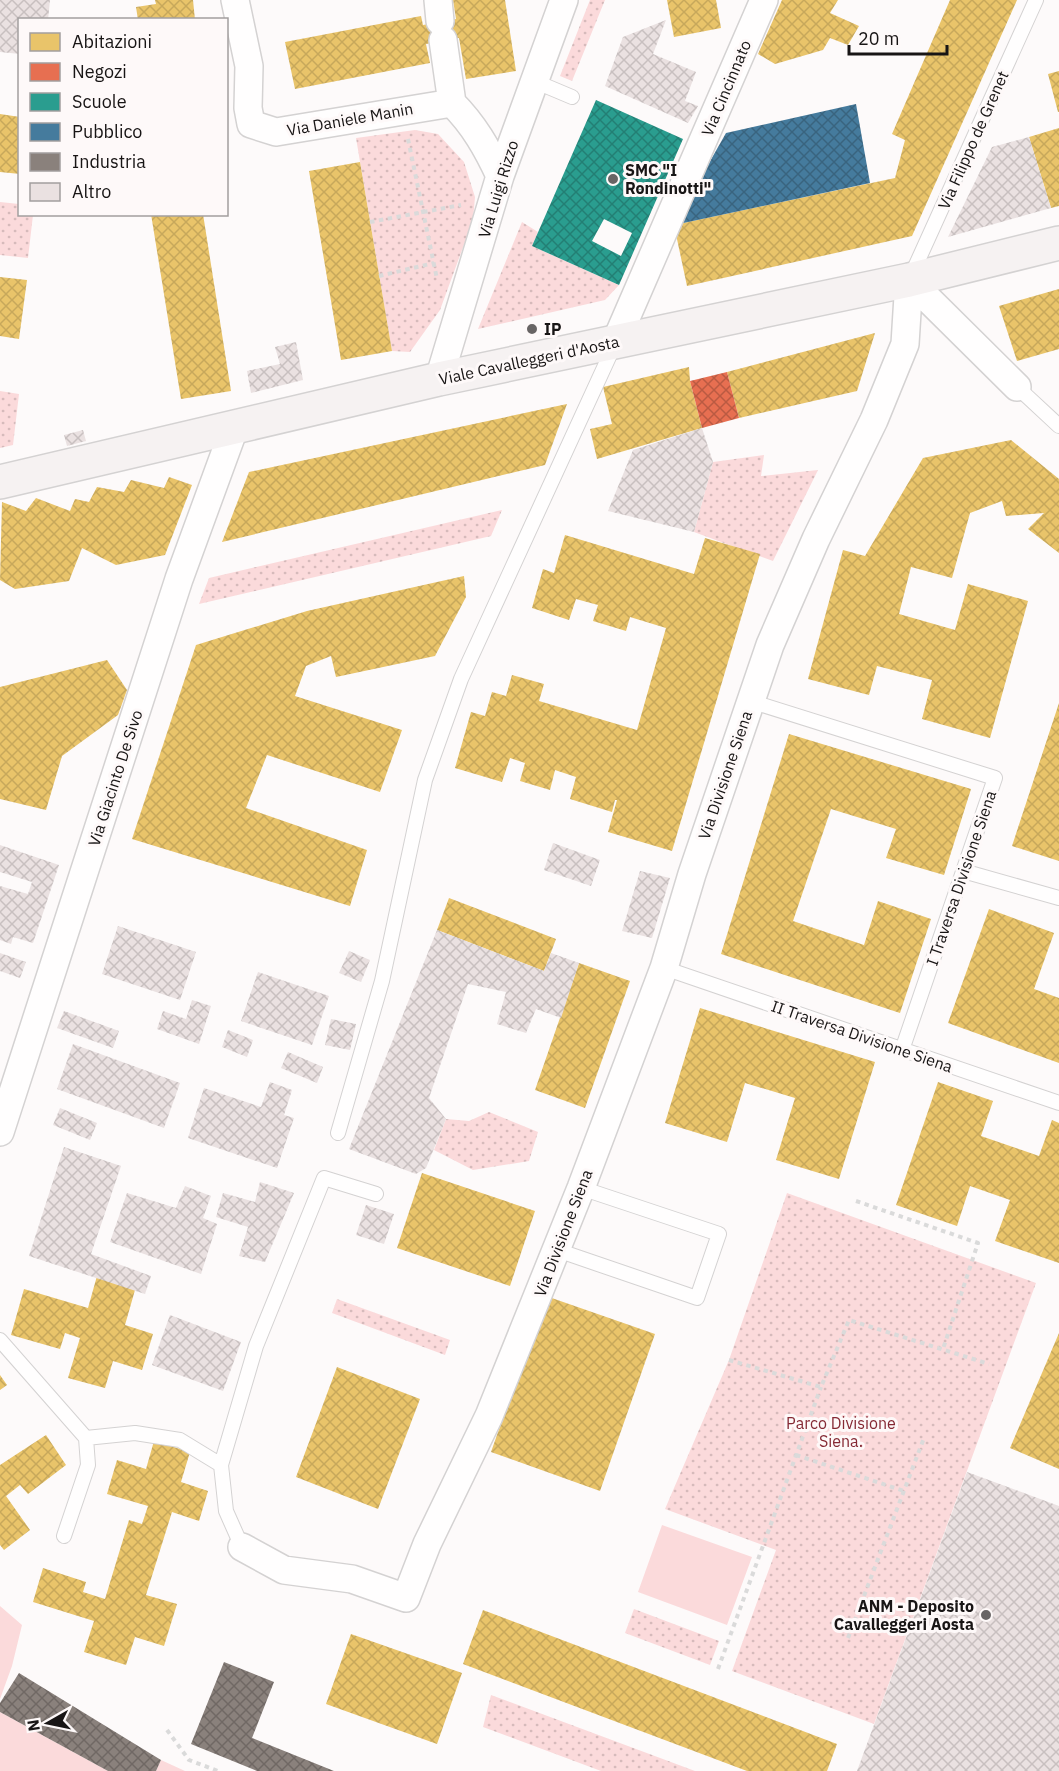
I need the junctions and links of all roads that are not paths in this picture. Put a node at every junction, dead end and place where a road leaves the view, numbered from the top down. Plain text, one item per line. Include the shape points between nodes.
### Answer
1 (235, 0) edge
2 (564, 0) edge
3 (764, 0) edge
4 (1036, 0) edge
5 (440, 20) edge
6 (534, 81) junction
7 (572, 97) dead end
8 (452, 103) junction
9 (500, 176) junction
10 (1059, 243) edge
11 (909, 280) junction
12 (616, 341) junction
13 (439, 380) junction
14 (1017, 387) joint
15 (235, 426) junction
16 (1059, 426) edge
17 (0, 482) edge
18 (750, 701) junction
19 (963, 871) junction
20 (1059, 898) edge
21 (664, 968) junction
22 (902, 1050) junction
23 (1059, 1103) edge
24 (0, 1132) edge
25 (338, 1133) dead end
26 (581, 1188) junction
27 (376, 1194) dead end
28 (557, 1250) junction
29 (0, 1340) edge
30 (86, 1437) junction
31 (221, 1465) junction
32 (64, 1536) dead end
33 (242, 1547) joint

1 - 8 street, Via Daniele Manin via 249,66 251,124 276,132
2 - 6 street, Via Luigi Rizzo
3 - 12 street, Via Cincinnato
4 - 11 lane, Via Filippo de Grenet
5 - 8 street
6 - 7 lane
6 - 9 street, Via Luigi Rizzo
8 - 9 street via 468,118
9 - 13 street, Via Luigi Rizzo
10 - 11 street, Viale Cavalleggeri d'Aosta
11 - 12 street, Viale Cavalleggeri d'Aosta
11 - 14 street
11 - 18 street, Via Divisione Siena via 905,344 874,420 806,560
12 - 13 street, Viale Cavalleggeri d'Aosta
12 - 25 lane via 461,680 429,768 382,981
13 - 15 street, Viale Cavalleggeri d'Aosta
14 - 16 lane
15 - 17 street, Viale Cavalleggeri d'Aosta
15 - 24 street, Via Giacinto De Sivo via 179,579
18 - 19 lane, I Traversa Divisione Siena via 995,778
18 - 21 street, Via Divisione Siena
19 - 20 lane
19 - 22 lane, I Traversa Divisione Siena
21 - 22 lane, II Traversa Divisione Siena
21 - 26 street, Via Divisione Siena
22 - 23 lane, II Traversa Divisione Siena
26 - 28 street, Via Divisione Siena
26 - 28 lane via 719,1234 698,1298
27 - 31 lane, Via Divisione Siena via 324,1178 256,1346
28 - 33 street, Via Divisione Siena via 489,1416 427,1544 406,1598 352,1579 284,1570
29 - 30 lane
30 - 31 lane via 135,1433 180,1440
30 - 32 lane via 88,1465
31 - 33 lane, Via Divisione Siena via 226,1511

